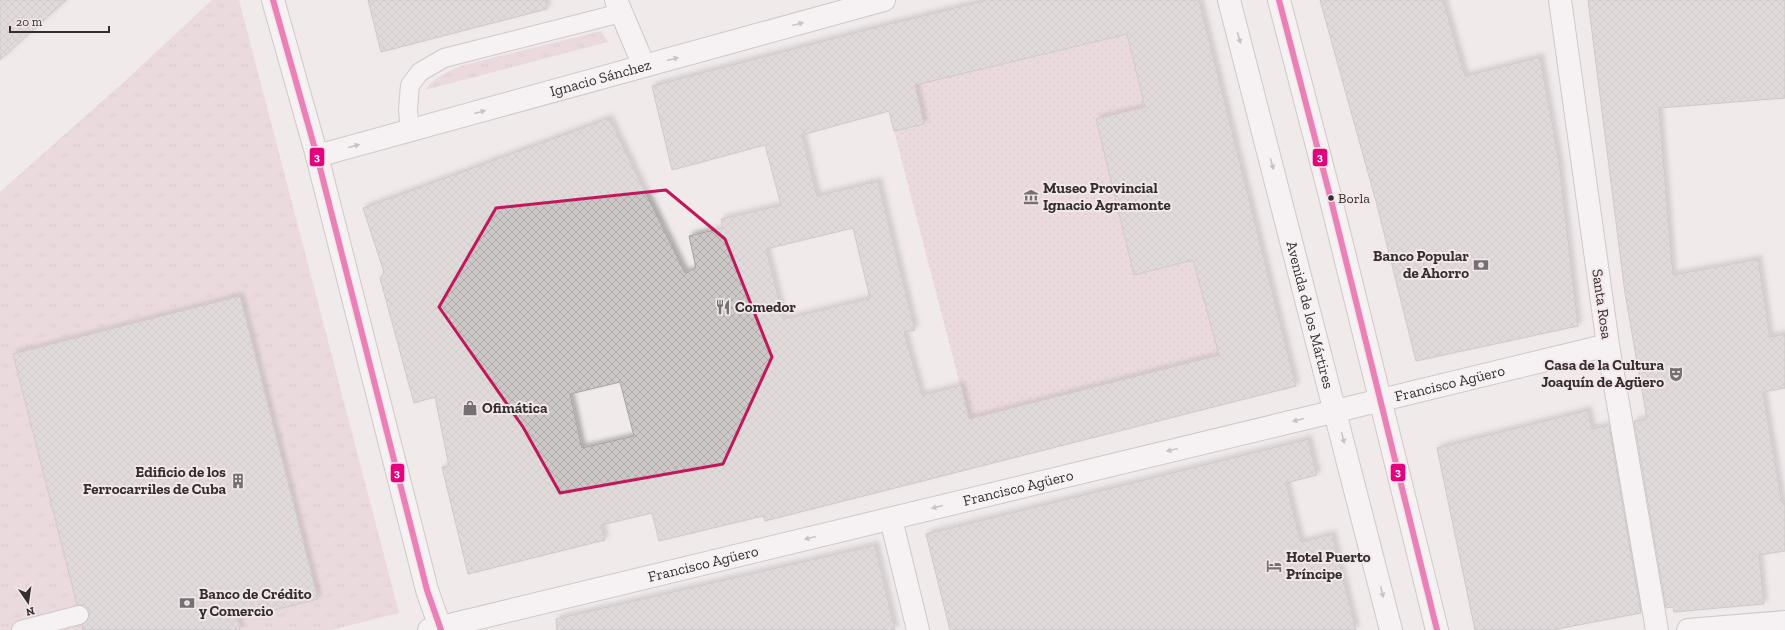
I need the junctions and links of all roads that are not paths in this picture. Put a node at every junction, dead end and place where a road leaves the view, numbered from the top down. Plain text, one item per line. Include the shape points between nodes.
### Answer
1 (273, 0) edge
2 (884, 0) edge
3 (1229, 0) edge
4 (1279, 0) edge
5 (1560, 0) edge
6 (619, 6) edge
7 (644, 66) junction
8 (410, 131) junction
9 (316, 156) junction
10 (1608, 345) junction
11 (1380, 400) junction
12 (1336, 411) junction
13 (890, 519) junction
14 (79, 615) dead end
15 (1785, 622) edge
16 (437, 629) edge
17 (21, 630) edge
18 (918, 630) edge
19 (1391, 630) edge
20 (1438, 630) edge
21 (1657, 630) edge
22 (1688, 630) edge

1 - 9 street
7 -> 2 street, Ignacio Sánchez
3 -> 12 street, Avenida de los Mártires
4 - 11 street
5 - 10 street, Santa Rosa
6 - 7 street
6 - 8 lane via 444,58 420,72 410,85
8 -> 7 street, Ignacio Sánchez
9 -> 8 street, Ignacio Sánchez
9 - 16 street
10 - 11 street, Francisco Agüero
10 - 21 street, Santa Rosa
11 - 12 street, Francisco Agüero
11 - 20 street
12 -> 13 street, Francisco Agüero
12 -> 19 street, Avenida de los Mártires
13 -> 16 street, Francisco Agüero
13 - 18 street
14 - 17 lane
15 - 22 street

